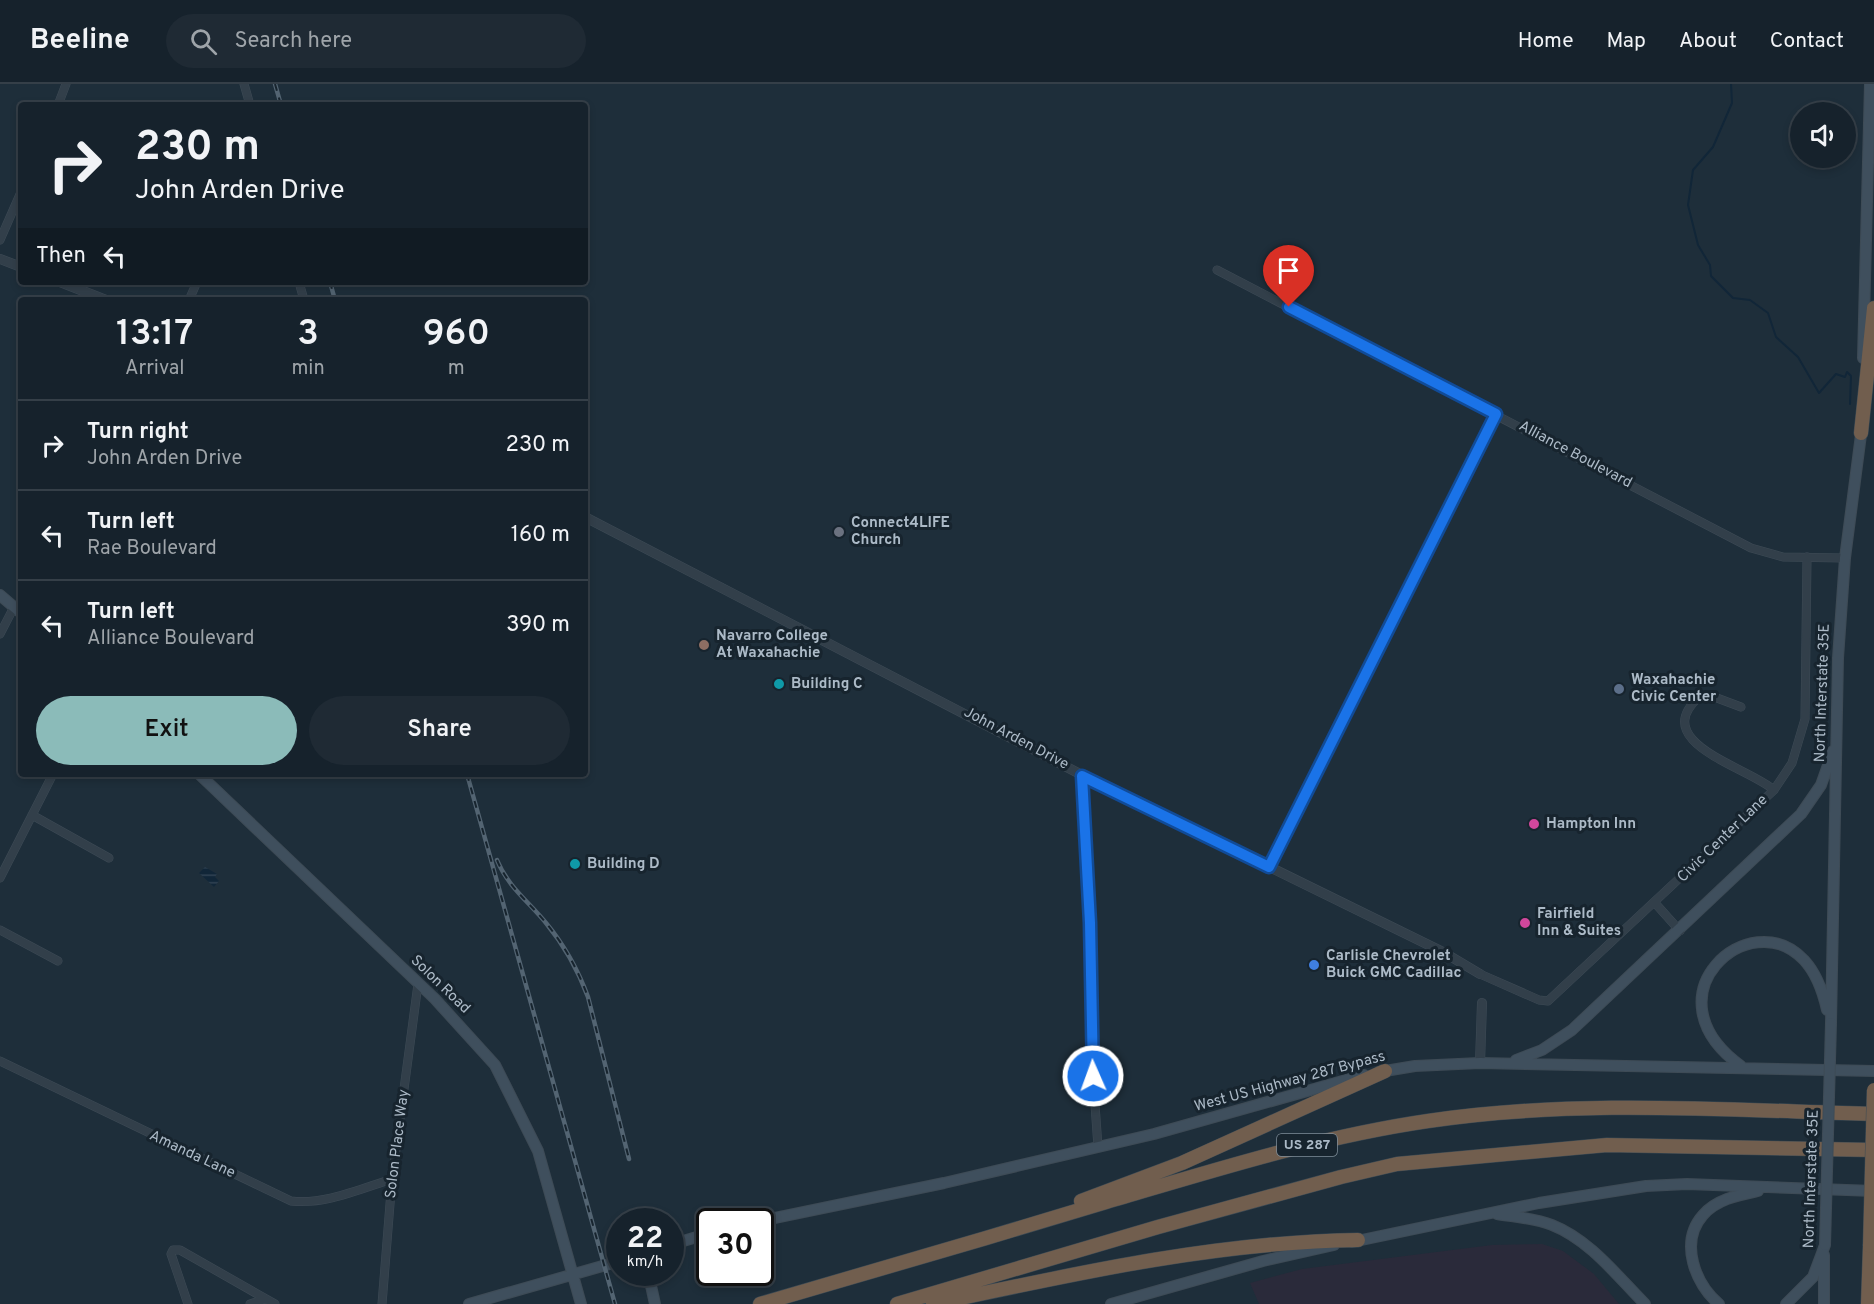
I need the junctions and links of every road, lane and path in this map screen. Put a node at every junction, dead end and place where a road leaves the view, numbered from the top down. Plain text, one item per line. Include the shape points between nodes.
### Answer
1 (66, 84) edge
2 (244, 84) edge
3 (1870, 84) edge
4 (59, 102) edge
5 (249, 102) edge
6 (18, 199) edge
7 (0, 240) edge
8 (0, 259) edge
9 (18, 266) edge
10 (1217, 270) dead end
11 (68, 285) edge
12 (98, 297) edge
13 (1874, 308) edge
14 (1496, 414) junction
15 (1861, 433) junction
16 (588, 519) edge
17 (1807, 557) junction
18 (1845, 558) junction
19 (0, 595) edge
20 (17, 610) edge
21 (0, 634) edge
22 (1741, 707) dead end
23 (1837, 740) junction
24 (1082, 776) junction
25 (51, 777) edge
26 (202, 777) edge
27 (1774, 790) junction
28 (32, 815) junction
29 (109, 858) dead end
30 (1269, 867) junction
31 (0, 878) edge
32 (1655, 903) junction
33 (0, 930) edge
34 (1680, 931) junction
35 (58, 961) dead end
36 (1480, 974) joint
37 (418, 984) junction
38 (1482, 1003) dead end
39 (1831, 1023) junction
40 (0, 1061) edge
41 (1480, 1063) junction
42 (1506, 1063) junction
43 (1742, 1066) junction
44 (1385, 1071) junction
45 (1874, 1071) edge
46 (1874, 1090) edge
47 (1874, 1114) edge
48 (1098, 1147) junction
49 (1874, 1150) edge
50 (392, 1179) junction
51 (1772, 1188) junction
52 (1874, 1191) edge
53 (1491, 1213) junction
54 (774, 1218) edge
55 (1358, 1240) junction
56 (963, 1245) junction
57 (1824, 1245) junction
58 (606, 1265) edge
59 (573, 1274) junction
60 (651, 1286) edge
61 (266, 1299) junction
62 (188, 1304) edge
63 (250, 1304) edge
64 (275, 1304) edge
65 (382, 1304) edge
66 (469, 1304) edge
67 (581, 1304) edge
68 (655, 1304) edge
69 (760, 1304) edge
70 (897, 1304) edge
71 (933, 1304) edge
72 (1111, 1304) edge
73 (1645, 1304) edge
74 (1719, 1304) edge
75 (1786, 1304) edge
76 (1824, 1304) edge
77 (1868, 1304) edge

1 - 4 street
2 - 5 street
3 - 15 main road, North Interstate 35E
6 - 7 street
8 - 9 street
10 - 14 street, Alliance Boulevard
11 - 12 street
13 - 15 highway
14 - 17 street, Alliance Boulevard via 1751,548 1783,557
14 - 30 street
15 - 18 main road, North Interstate 35E
16 - 24 street, John Arden Drive
17 - 18 street, Alliance Boulevard
17 - 27 street, Civic Center Lane via 1804,719 1792,763
18 - 23 main road, North Interstate 35E
19 - 20 main road
20 - 21 street
22 - 27 street via 1717,698 1699,697 1686,709 1683,722 1688,736 1702,749
23 - 34 main road via 1821,785 1800,814
23 - 39 main road, North Interstate 35E
24 - 30 street, John Arden Drive
24 - 48 street
25 - 28 street
26 - 37 main road, Solon Road
27 - 32 street, Civic Center Lane
28 - 29 street
28 - 31 street
30 - 36 street, John Arden Drive
32 - 34 street
32 - 36 street, Civic Center Lane via 1548,1000 1539,1000
33 - 35 street
34 - 42 main road via 1572,1030 1542,1050
37 - 50 street, Solon Place Way
37 - 59 main road, Solon Road via 486,1053 503,1078 538,1151
38 - 41 street
39 - 43 main road via 1821,987 1803,959 1774,944 1740,947 1708,973 1701,1003 1710,1035 1725,1054
39 - 57 main road, North Interstate 35E, bridge
40 - 50 street, Amanda Lane via 291,1201 307,1203
41 - 42 main road, West US Highway 287 Bypass
41 - 44 main road, West US Highway 287 Bypass via 1431,1064
42 - 43 main road, West US Highway 287 Bypass
43 - 45 main road, West US Highway 287 Bypass
44 - 48 main road, West US Highway 287 Bypass
44 - 56 highway via 1182,1163
46 - 77 highway, bridge
47 - 56 highway, US 287 via 1566,1108 1428,1121 1323,1141 1238,1163
48 - 54 main road, West US Highway 287 Bypass
49 - 70 highway, US 287 via 1601,1145 1397,1164 1158,1227
50 - 65 street, Solon Place Way
51 - 52 main road
51 - 53 main road via 1646,1186
51 - 74 main road via 1724,1200 1707,1211 1696,1227 1693,1269 1706,1292
53 - 55 main road
53 - 73 main road via 1537,1220 1571,1235 1606,1263
55 - 71 highway via 1302,1241 1200,1253 1032,1282
55 - 72 main road via 1263,1261
56 - 69 highway, US 287
57 - 75 main road via 1813,1276
57 - 76 main road, North Interstate 35E
58 - 59 main road
59 - 66 main road
59 - 67 main road, Solon Road
60 - 68 main road
61 - 62 street via 180,1250 173,1250
61 - 63 street
61 - 64 street

